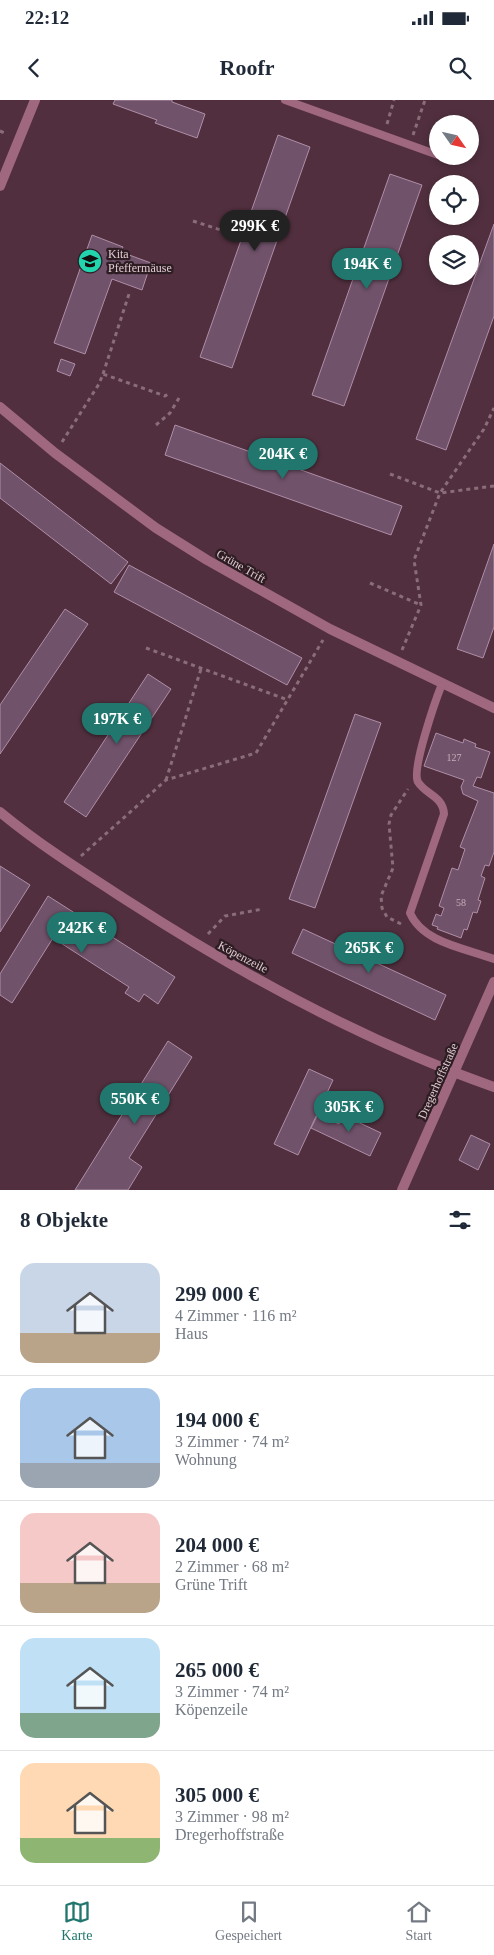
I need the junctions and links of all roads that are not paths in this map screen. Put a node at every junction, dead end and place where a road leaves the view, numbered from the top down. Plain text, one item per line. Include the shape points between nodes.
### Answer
1 (35, 100) edge
2 (285, 100) edge
3 (429, 152) edge
4 (0, 186) edge
5 (0, 407) edge
6 (442, 684) junction
7 (494, 708) edge
8 (0, 812) edge
9 (494, 959) edge
10 (494, 982) edge
11 (455, 1074) junction
12 (494, 1087) edge
13 (402, 1190) edge

1 - 4 street
2 - 3 lane
5 - 6 street, Grüne Trift via 55,453 156,528 207,560 330,629
6 - 7 street, Grüne Trift
6 - 9 lane via 416,773 421,786 441,802 444,814 410,912 419,928 432,936
8 - 11 street, Köpenzeile via 71,865 198,946 311,1007
10 - 11 street, Dregerhoffstraße
11 - 12 street, Köpenzeile
11 - 13 street, Dregerhoffstraße

